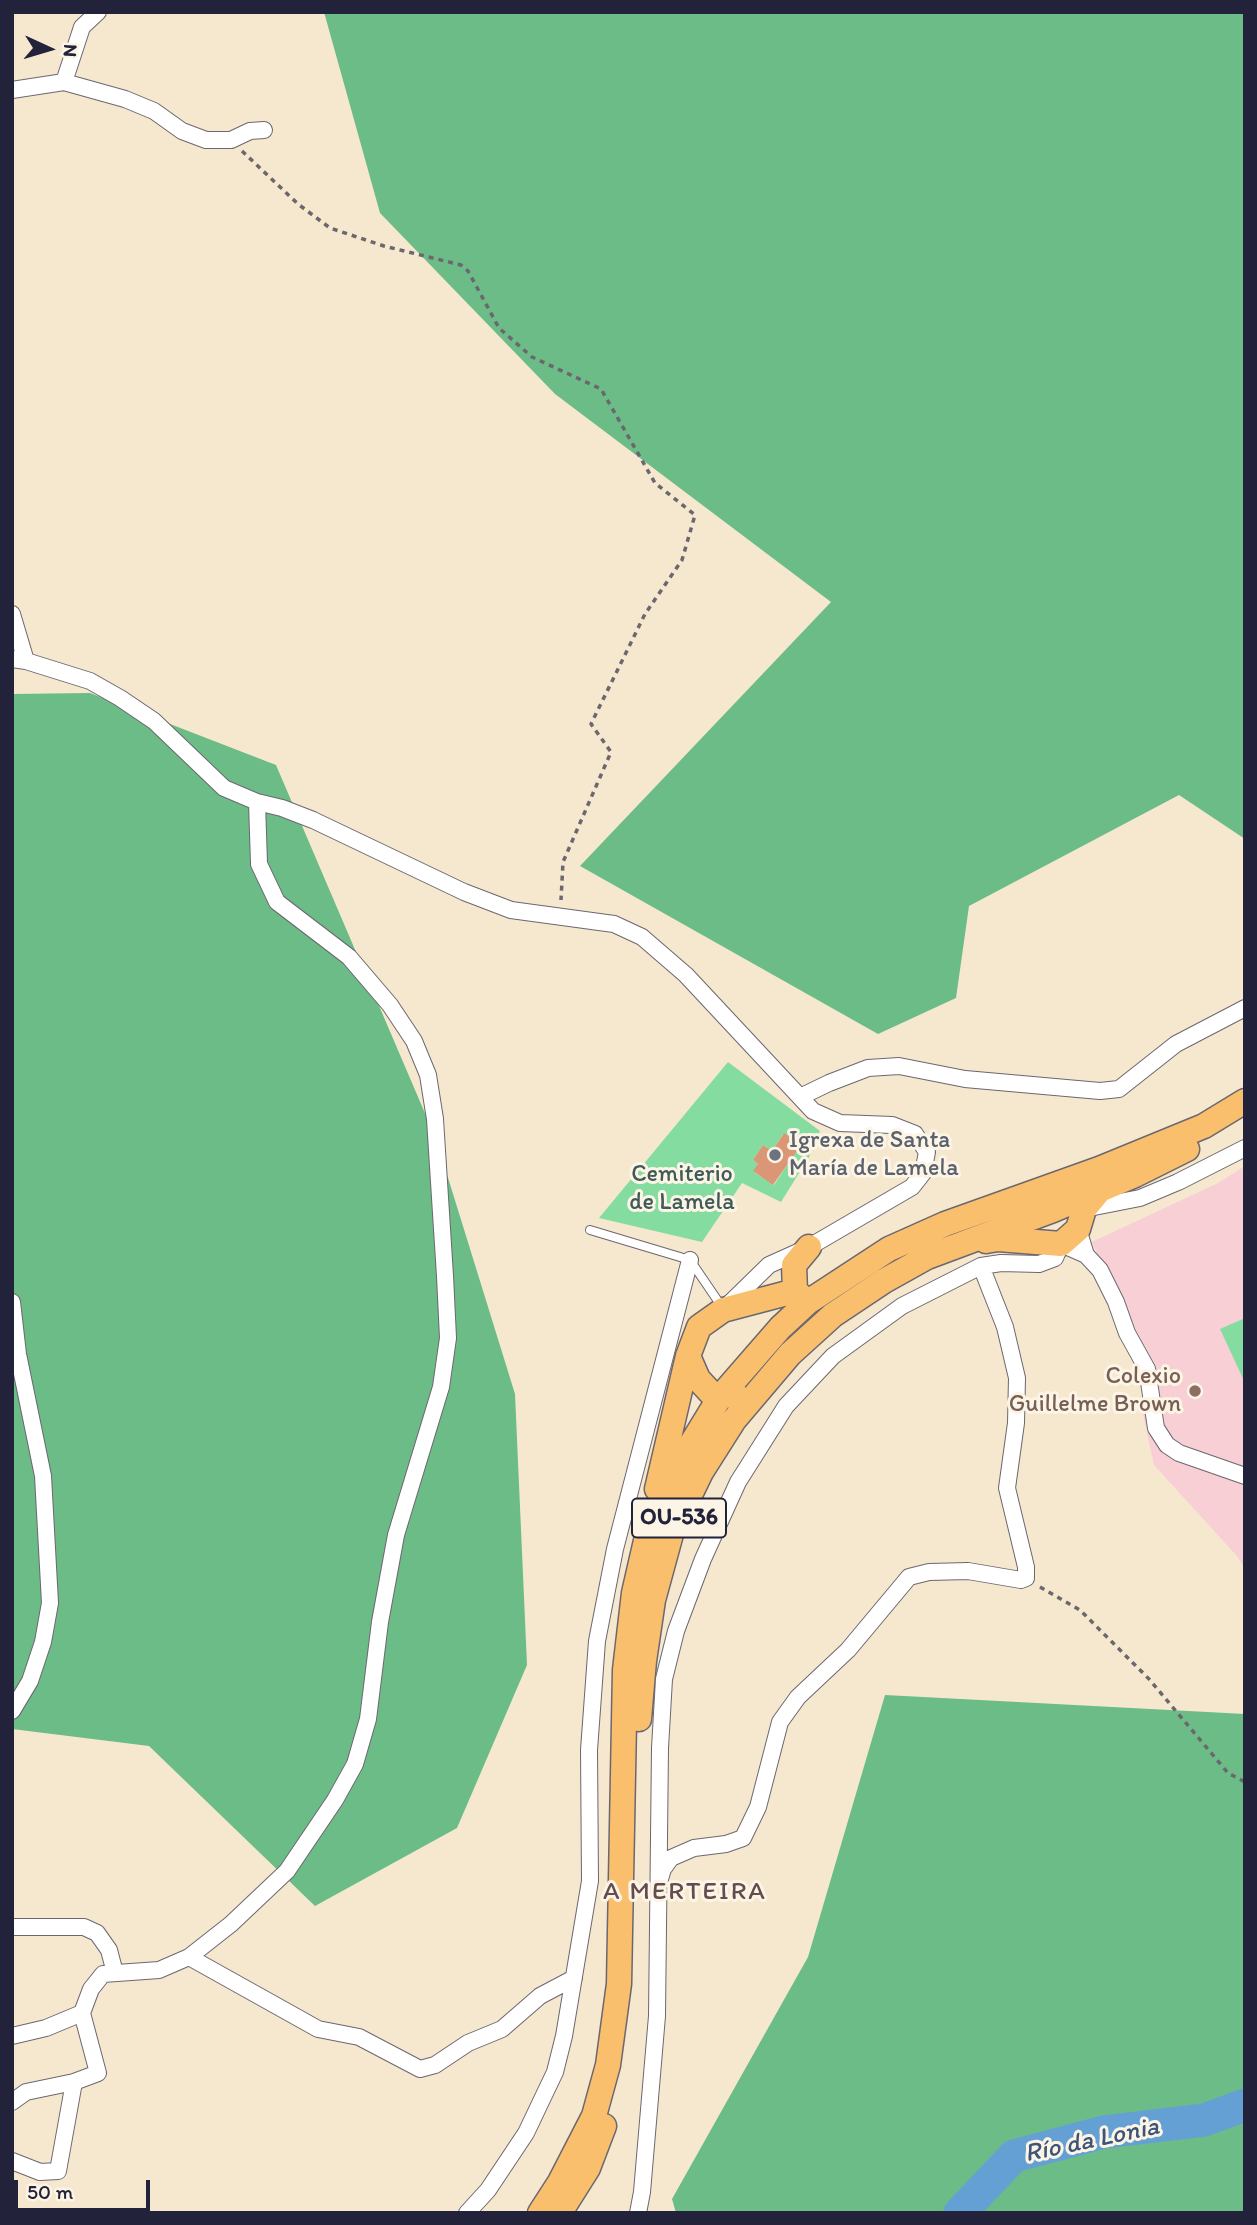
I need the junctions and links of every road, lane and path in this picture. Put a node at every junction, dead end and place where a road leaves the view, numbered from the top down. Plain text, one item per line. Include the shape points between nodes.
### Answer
1 (98, 12) edge
2 (64, 82) junction
3 (12, 89) edge
4 (264, 130) dead end
5 (231, 140) junction
6 (12, 614) edge
7 (19, 660) edge
8 (257, 802) junction
9 (560, 917) junction
10 (1245, 1008) edge
11 (800, 1097) junction
12 (1245, 1101) edge
13 (1245, 1119) edge
14 (1245, 1148) edge
15 (1101, 1189) junction
16 (1046, 1212) junction
17 (945, 1224) junction
18 (1074, 1229) junction
19 (590, 1230) dead end
20 (809, 1247) junction
21 (951, 1248) junction
22 (927, 1258) junction
23 (690, 1259) junction
24 (981, 1266) junction
25 (12, 1302) edge
26 (807, 1302) junction
27 (723, 1310) junction
28 (677, 1355) junction
29 (731, 1395) junction
30 (1245, 1476) edge
31 (660, 1533) junction
32 (1026, 1578) junction
33 (12, 1711) edge
34 (1245, 1782) edge
35 (659, 1884) junction
36 (12, 1927) edge
37 (188, 1957) junction
38 (115, 1973) junction
39 (574, 1978) junction
40 (82, 2012) junction
41 (12, 2036) edge
42 (74, 2082) junction
43 (12, 2102) edge
44 (12, 2161) edge
45 (467, 2213) edge
46 (540, 2213) edge
47 (560, 2213) edge
48 (638, 2213) edge

1 - 2 street via 82,27
2 - 3 street
2 - 5 street via 125,99 206,140
4 - 5 street
5 - 9 path via 330,228 461,265 499,328 532,358 601,389 655,483 695,515 682,560 645,614 591,724 611,752 563,862
6 - 7 street
7 - 8 street via 90,681 120,698 154,721 223,788
8 - 9 street via 313,820 499,906
8 - 37 street via 259,864 277,902 349,957 396,1014 428,1075 435,1119 448,1338 441,1387 396,1535 368,1719 355,1764 288,1871
9 - 11 street via 614,924 642,937 686,975
10 - 11 street via 1176,1044 1119,1089 965,1079 899,1066 867,1068
11 - 20 street via 814,1111 840,1123 892,1125 915,1134 927,1152 923,1173 912,1187
12 - 17 main road via 1204,1126 1111,1165
13 - 15 main road, OU-536
14 - 18 street
15 - 16 main road, OU-536
15 - 18 main road
16 - 17 main road via 1021,1211 983,1224
16 - 18 main road
16 - 21 main road, OU-536
17 - 26 main road via 889,1249
18 - 21 main road
18 - 24 street via 1055,1258 1039,1264
18 - 30 street via 1086,1255 1100,1270 1147,1369 1156,1428 1167,1446
19 - 23 lane
20 - 26 main road via 794,1265
20 - 27 street via 769,1265
21 - 22 main road, OU-536
22 - 26 main road
22 - 31 main road, OU-536 via 832,1315 790,1354 734,1420
23 - 27 lane
23 - 28 street
24 - 32 street via 1005,1327 1017,1378 1007,1488
24 - 35 street via 902,1306 833,1356 786,1406 738,1482 703,1559 664,1679
25 - 33 street via 43,1476 50,1602 30,1681
26 - 27 main road
26 - 29 main road via 780,1328
27 - 28 main road via 699,1327
28 - 29 main road via 710,1392
28 - 31 main road
28 - 39 street via 615,1549 597,1641 589,1750 590,1881
29 - 31 main road
31 - 46 main road, OU-536 via 634,1593 625,1670 619,1984 608,2065 594,2116
31 - 47 main road, OU-536 via 638,1744 629,2034 612,2105 593,2156
32 - 34 path via 1080,1610 1149,1679 1228,1773
32 - 35 street via 968,1571 909,1577 780,1722 758,1807 743,1838 671,1858
35 - 48 street via 657,2016
36 - 38 street via 84,1927 97,1933 109,1950
37 - 38 street via 159,1970
37 - 39 street via 318,2029 359,2037 420,2070 502,2029 540,1996
38 - 40 street via 103,1974
39 - 45 street via 555,2072 526,2133
40 - 41 street
40 - 42 street via 98,2073
42 - 43 street via 26,2092
42 - 44 street via 58,2171 40,2172

